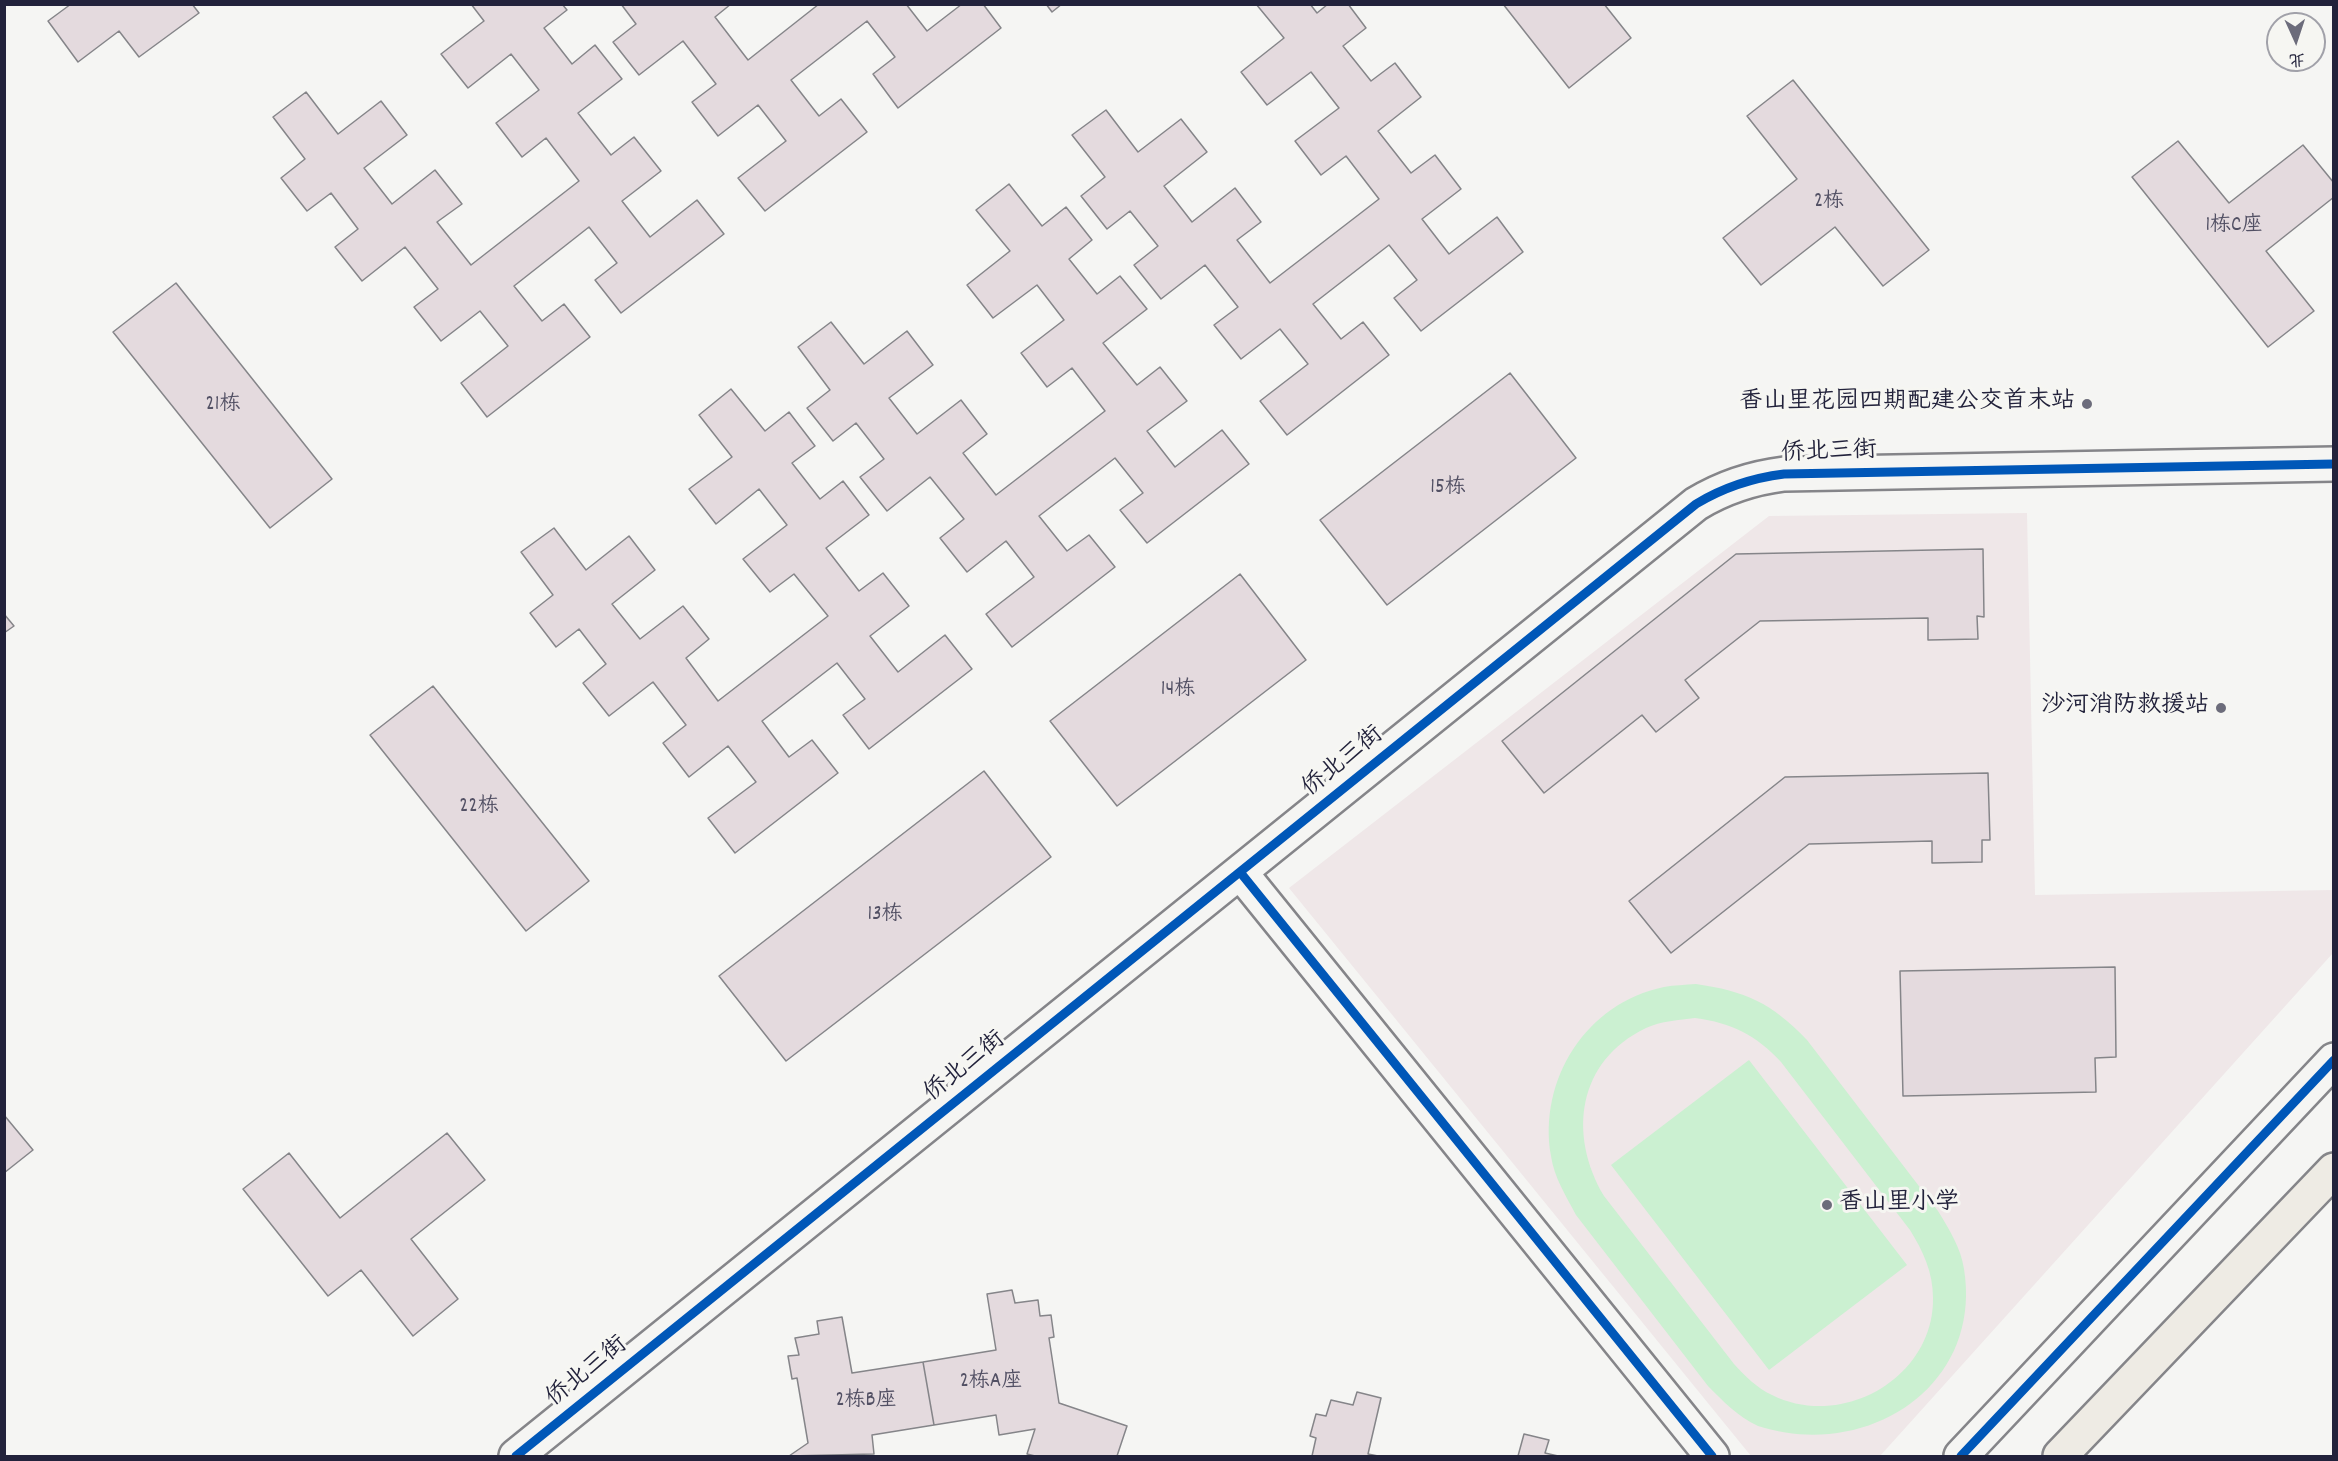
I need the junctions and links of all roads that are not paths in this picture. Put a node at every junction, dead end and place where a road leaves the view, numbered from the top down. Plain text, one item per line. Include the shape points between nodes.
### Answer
1 (2334, 464) edge
2 (1240, 872) junction
3 (2334, 1060) edge
4 (2334, 1170) edge
5 (516, 1456) edge
6 (1712, 1456) edge
7 (1961, 1456) edge
8 (2060, 1456) edge

1 - 2 street, 侨北三街 via 1784,474 1739,483 1696,504
2 - 5 street, 侨北三街
2 - 6 street
3 - 7 street
4 - 8 main road

